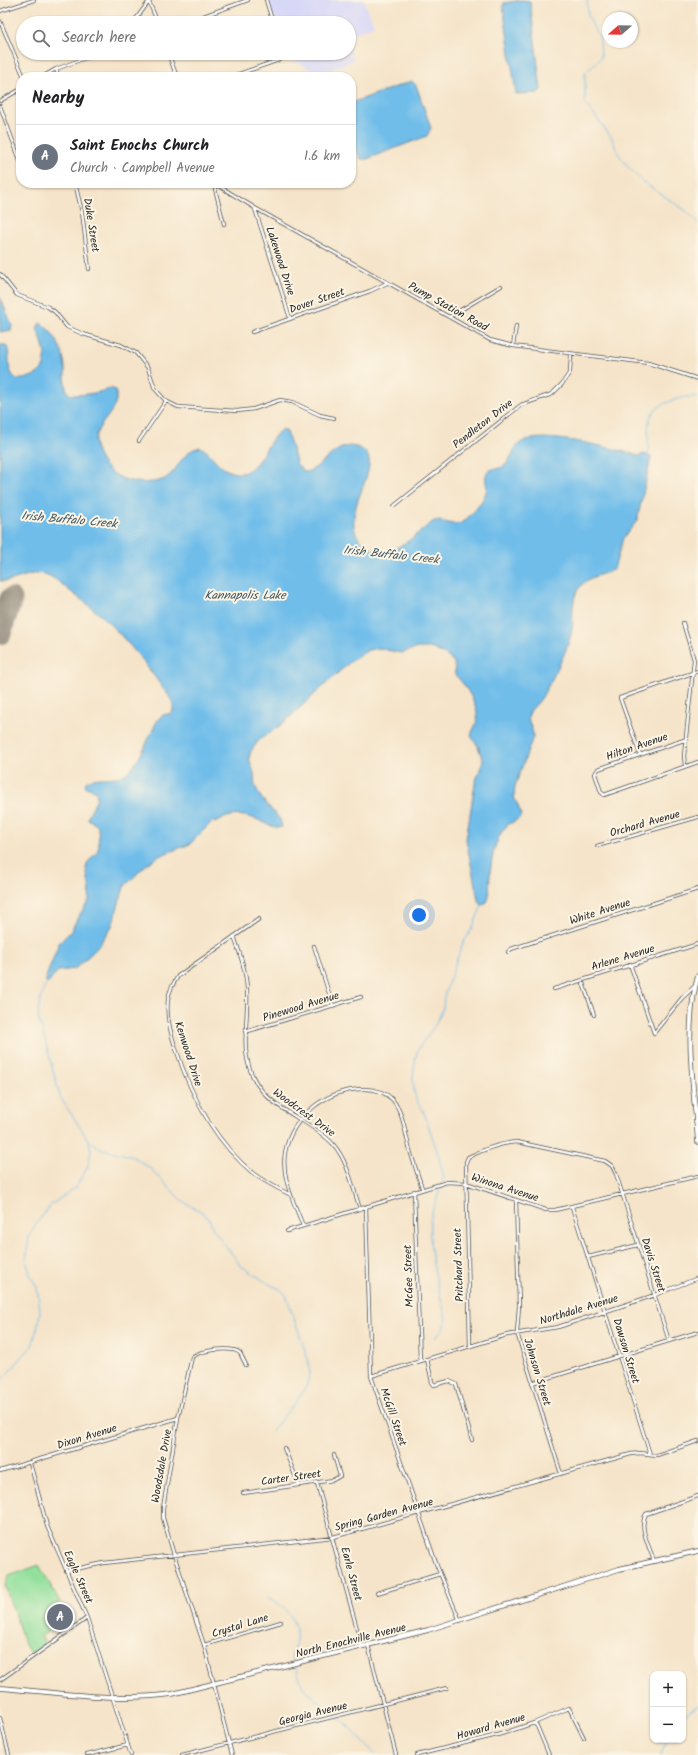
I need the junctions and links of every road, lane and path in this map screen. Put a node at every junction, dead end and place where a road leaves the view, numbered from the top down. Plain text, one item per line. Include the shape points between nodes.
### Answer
1 (34, 0) edge
2 (248, 0) edge
3 (266, 0) edge
4 (149, 1) edge
5 (0, 11) edge
6 (138, 16) edge
7 (155, 16) edge
8 (203, 16) edge
9 (271, 16) edge
10 (0, 21) edge
11 (16, 58) edge
12 (17, 60) edge
13 (80, 60) edge
14 (170, 60) edge
15 (279, 60) edge
16 (56, 69) junction
17 (22, 72) edge
18 (51, 72) edge
19 (57, 72) edge
20 (174, 72) edge
21 (244, 72) edge
22 (16, 92) edge
23 (0, 101) edge
24 (0, 106) edge
25 (16, 149) edge
26 (76, 188) edge
27 (215, 188) edge
28 (221, 188) edge
29 (255, 208) junction
30 (224, 224) dead end
31 (89, 269) dead end
32 (0, 274) edge
33 (387, 282) junction
34 (501, 286) dead end
35 (449, 317) junction
36 (290, 318) junction
37 (516, 326) dead end
38 (252, 332) dead end
39 (513, 346) junction
40 (571, 355) junction
41 (698, 379) edge
42 (166, 401) junction
43 (334, 418) dead end
44 (139, 441) dead end
45 (394, 506) dead end
46 (683, 623) dead end
47 (698, 672) edge
48 (694, 673) junction
49 (686, 739) junction
50 (640, 754) junction
51 (698, 762) edge
52 (685, 766) junction
53 (698, 817) edge
54 (597, 846) dead end
55 (698, 889) edge
56 (259, 920) dead end
57 (234, 936) junction
58 (698, 944) edge
59 (314, 946) dead end
60 (508, 952) dead end
61 (630, 964) junction
62 (698, 976) edge
63 (582, 980) junction
64 (695, 986) junction
65 (554, 989) dead end
66 (361, 997) dead end
67 (333, 1006) junction
68 (594, 1015) dead end
69 (245, 1032) junction
70 (696, 1098) edge
71 (300, 1119) junction
72 (698, 1142) edge
73 (698, 1176) edge
74 (466, 1183) junction
75 (422, 1188) junction
76 (414, 1191) junction
77 (622, 1194) junction
78 (291, 1195) junction
79 (516, 1200) junction
80 (366, 1207) junction
81 (572, 1207) junction
82 (360, 1209) junction
83 (303, 1226) junction
84 (287, 1231) dead end
85 (638, 1245) junction
86 (588, 1257) junction
87 (698, 1278) edge
88 (654, 1295) junction
89 (606, 1311) junction
90 (698, 1332) edge
91 (517, 1333) junction
92 (669, 1341) junction
93 (470, 1346) junction
94 (620, 1356) junction
95 (427, 1359) junction
96 (420, 1360) junction
97 (246, 1364) dead end
98 (371, 1376) junction
99 (532, 1383) junction
100 (178, 1418) junction
101 (472, 1440) dead end
102 (698, 1441) edge
103 (284, 1448) dead end
104 (650, 1454) junction
105 (334, 1455) dead end
106 (30, 1463) junction
107 (0, 1472) edge
108 (560, 1474) junction
109 (317, 1483) junction
110 (298, 1485) junction
111 (243, 1493) dead end
112 (698, 1496) edge
113 (418, 1514) junction
114 (333, 1537) junction
115 (698, 1551) edge
116 (174, 1555) junction
117 (654, 1561) junction
118 (66, 1571) junction
119 (440, 1574) junction
120 (377, 1593) dead end
121 (87, 1618) junction
122 (460, 1621) junction
123 (281, 1622) dead end
124 (204, 1645) junction
125 (368, 1645) junction
126 (362, 1647) junction
127 (0, 1680) edge
128 (214, 1684) junction
129 (0, 1688) edge
130 (447, 1688) dead end
131 (113, 1696) junction
132 (383, 1704) junction
133 (0, 1718) edge
134 (534, 1723) junction
135 (584, 1738) dead end
136 (229, 1743) junction
137 (128, 1745) junction
138 (8, 1755) edge
139 (87, 1755) edge
140 (132, 1755) edge
141 (182, 1755) edge
142 (232, 1755) edge
143 (396, 1755) edge
144 (417, 1755) edge
145 (549, 1755) edge

1 - 5 street
2 - 8 street
3 - 9 street
4 - 6 street
4 - 7 street
10 - 11 street
12 - 17 street
13 - 16 street
14 - 20 street
15 - 21 street
16 - 18 street
16 - 19 street
22 - 23 street
24 - 25 street
26 - 31 street, Duke Street
27 - 30 street
28 - 29 street, Pump Station Road
29 - 33 street, Pump Station Road
29 - 36 street, Lakewood Drive
32 - 42 street via 17,295 48,307 67,327 121,345 136,353 148,368 155,389
33 - 35 street, Pump Station Road
33 - 36 street, Dover Street via 370,291
34 - 35 street
35 - 39 street, Pump Station Road via 490,340
36 - 38 street, Dover Street
37 - 39 street
39 - 40 street, Pump Station Road
40 - 41 street, Pump Station Road via 648,363
40 - 45 street, Pendleton Drive via 570,372 552,394 521,405
42 - 43 street via 178,407 237,412 280,400 292,402 320,416
42 - 44 street
46 - 48 street via 694,660
47 - 48 street
48 - 49 street
48 - 50 street via 620,698
49 - 50 street, Hilton Avenue
49 - 52 street
50 - 52 street, Hilton Avenue via 598,769 596,779 604,795
51 - 52 street
53 - 54 street, Orchard Avenue
55 - 60 street, White Avenue
56 - 57 street, Kenwood Drive
57 - 69 street, Woodcrest Drive via 247,990
57 - 78 street, Kenwood Drive via 178,976 170,990 168,1001 170,1033 194,1099 216,1131 255,1174
58 - 61 street, Arlene Avenue
59 - 67 street
61 - 63 street, Arlene Avenue
61 - 64 street via 654,1033
62 - 64 main road
63 - 65 street, Arlene Avenue
63 - 68 street
64 - 70 main road via 690,1035
66 - 67 street, Pinewood Avenue
67 - 69 street, Pinewood Avenue
69 - 71 street, Woodcrest Drive via 248,1066 255,1080 277,1106
70 - 72 main road
71 - 75 street via 332,1095 359,1089 383,1091 398,1108
71 - 78 street via 285,1154 286,1177
71 - 82 street, Woodcrest Drive via 322,1133 334,1145 342,1157
73 - 77 street, Winona Avenue
74 - 75 street, Winona Avenue via 447,1182
74 - 77 street, Pritchard Street via 468,1157 517,1142 605,1161 612,1166
74 - 79 street, Winona Avenue
74 - 93 street, Pritchard Street
75 - 76 street, Winona Avenue
76 - 80 street, Winona Avenue
76 - 96 street, McGee Street
77 - 81 street, Winona Avenue
77 - 85 street, Davis Street
78 - 83 street
79 - 81 street, Winona Avenue via 546,1210
79 - 91 street, Johnson Street via 519,1306
80 - 82 street, Winona Avenue
80 - 98 street, McGill Street
81 - 86 street, Dawson Street
82 - 83 street, Winona Avenue
83 - 84 street, Winona Avenue
85 - 86 street
85 - 88 street, Davis Street
86 - 89 street, Dawson Street
87 - 88 street, Northdale Avenue
88 - 89 street, Northdale Avenue
88 - 92 street, Davis Street
89 - 91 street, Northdale Avenue via 548,1330
89 - 94 street, Dawson Street
90 - 92 street
91 - 93 street, Northdale Avenue
91 - 99 street, Johnson Street
92 - 94 street
93 - 95 street, Northdale Avenue
94 - 99 street
94 - 104 street, Dawson Street
95 - 96 street, Northdale Avenue
95 - 101 street via 434,1385 449,1382 456,1384
96 - 98 street, Northdale Avenue
97 - 100 street, Woodsdale Drive via 240,1353 233,1350 204,1351 195,1354 190,1362
98 - 113 street, McGill Street
99 - 108 street, Johnson Street
100 - 106 street, Dixon Avenue
100 - 116 street, Woodsdale Drive via 163,1508 163,1518
102 - 104 street, Spring Garden Avenue via 657,1455
103 - 110 street
104 - 108 street, Spring Garden Avenue via 631,1454
105 - 109 street, Carter Street via 340,1476
106 - 107 street, Dixon Avenue
106 - 118 street, Eagle Street via 47,1526
108 - 113 street, Spring Garden Avenue
109 - 110 street, Carter Street
109 - 114 street, Earle Street
110 - 111 street, Carter Street
112 - 117 street via 646,1514 644,1529
113 - 114 street, Spring Garden Avenue
113 - 119 street, McGill Street
114 - 116 street, Spring Garden Avenue
114 - 126 street, Earle Street
115 - 117 main road, North Enochville Avenue
116 - 118 street, Spring Garden Avenue
116 - 124 street, Woodsdale Drive
117 - 122 main road, North Enochville Avenue via 619,1569
118 - 121 street, Eagle Street
119 - 120 street
119 - 122 street, McGill Street
121 - 127 street
121 - 131 street, Eagle Street
122 - 125 main road, North Enochville Avenue
123 - 124 street, Crystal Lane
124 - 128 street, Woodsdale Drive
125 - 126 main road, North Enochville Avenue
125 - 132 street
126 - 128 main road, North Enochville Avenue
128 - 131 main road, North Enochville Avenue via 157,1696
128 - 136 street, Woodsdale Drive
129 - 131 main road, North Enochville Avenue
130 - 132 street, Georgia Avenue
131 - 137 street, Eagle Street
132 - 136 street, Georgia Avenue
132 - 143 street
133 - 138 street
134 - 135 street via 569,1708
134 - 144 street, Howard Avenue
134 - 145 street, Howard Avenue
136 - 141 street, Georgia Avenue
136 - 142 street, Woodsdale Drive
137 - 139 street
137 - 140 street, Eagle Street

